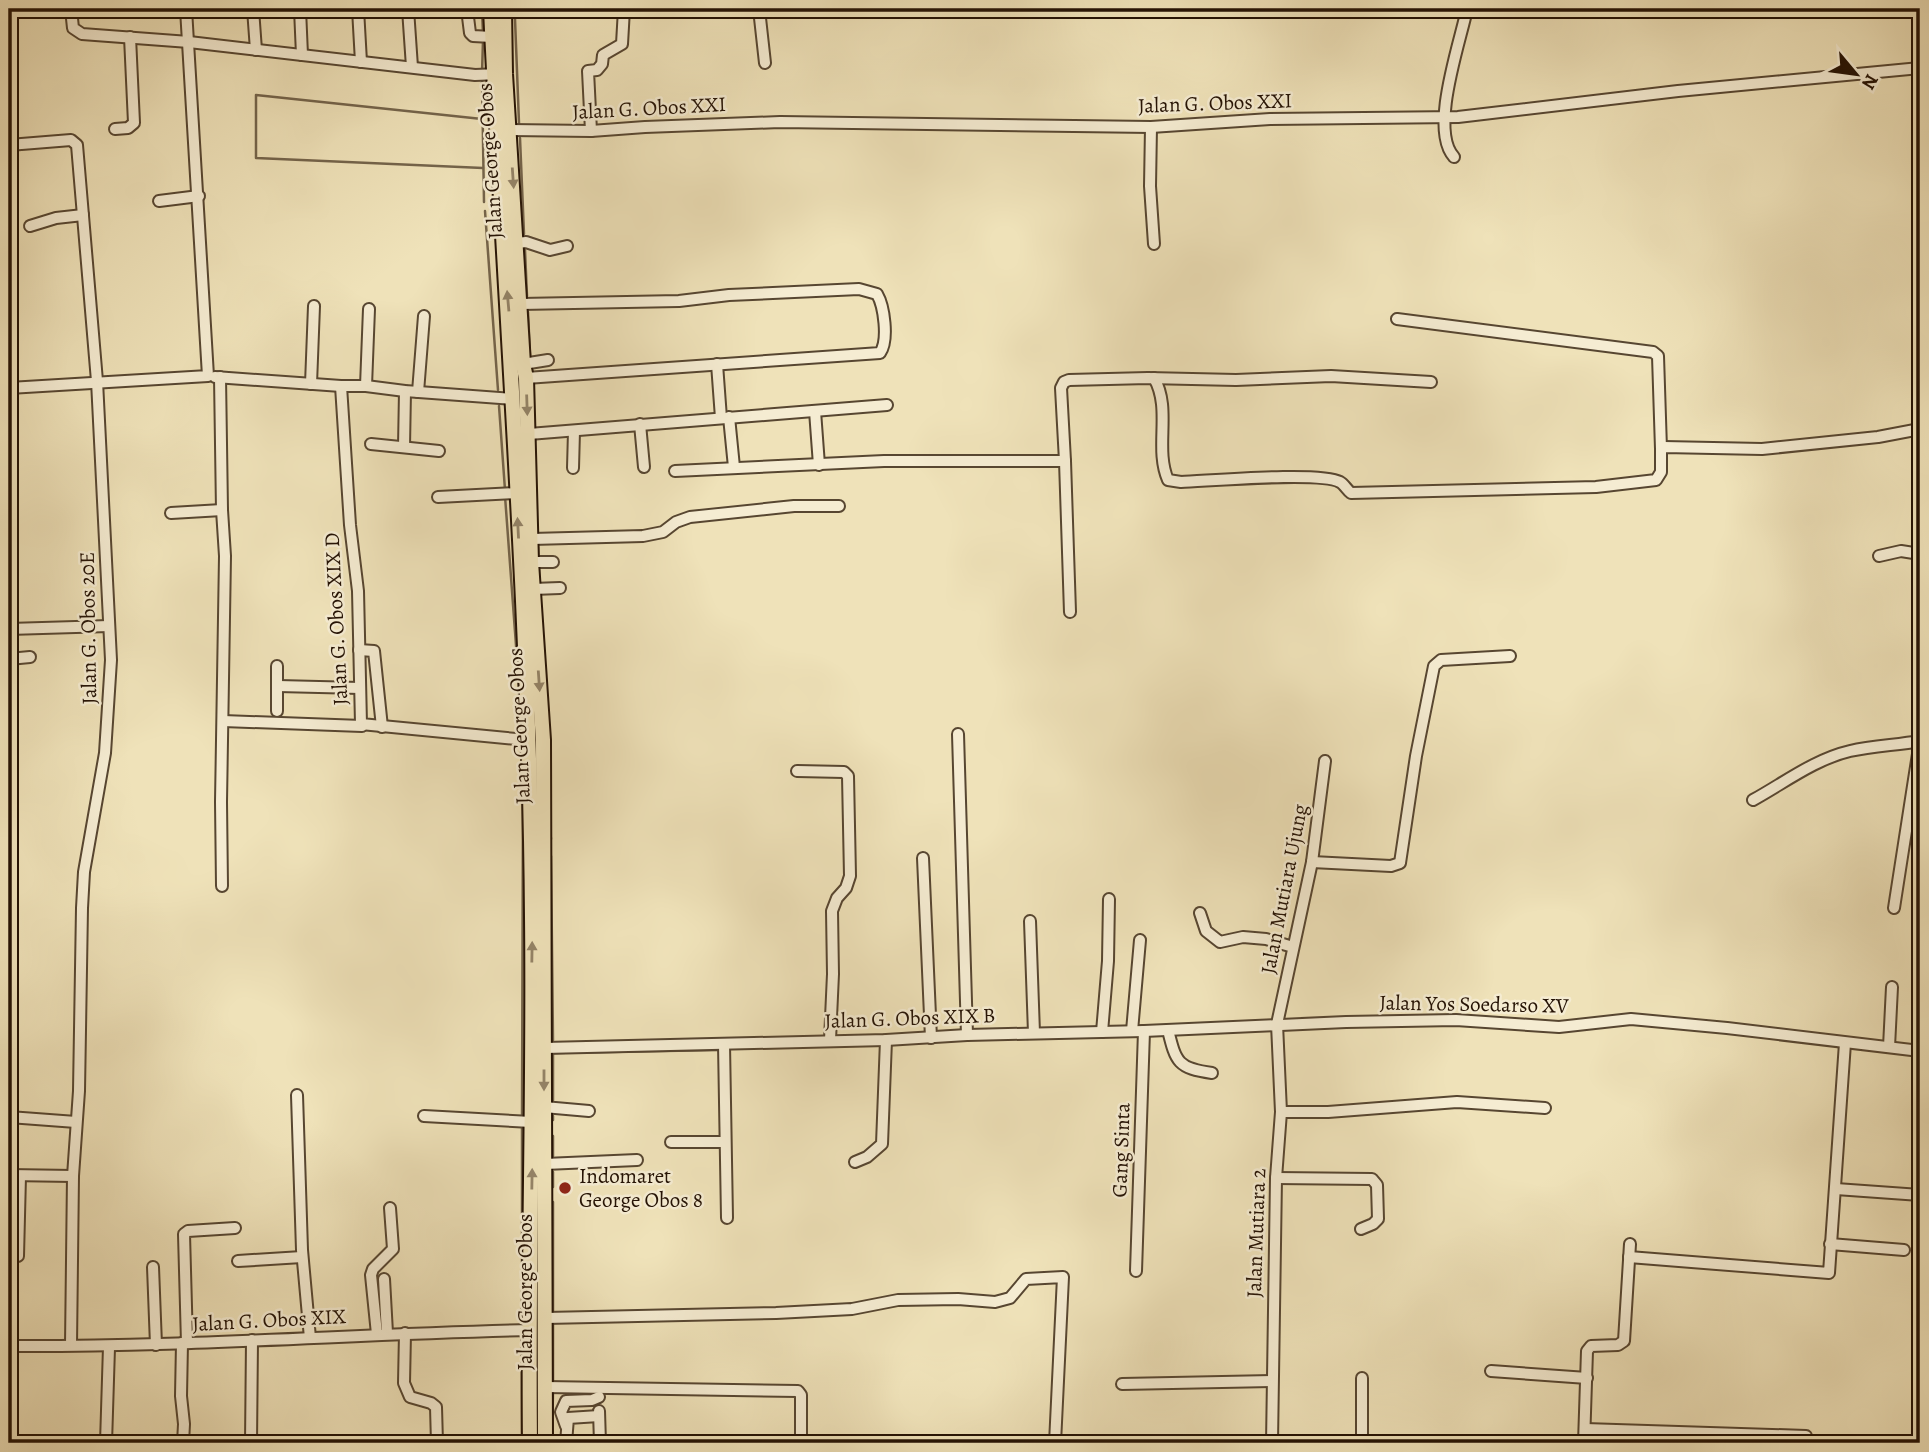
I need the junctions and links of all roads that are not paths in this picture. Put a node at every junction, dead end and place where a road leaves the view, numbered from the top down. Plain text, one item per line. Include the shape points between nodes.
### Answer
1 (71, 9) edge
2 (186, 9) edge
3 (253, 9) edge
4 (300, 9) edge
5 (358, 9) edge
6 (408, 9) edge
7 (473, 9) edge
8 (626, 9) edge
9 (759, 9) edge
10 (1467, 9) edge
11 (500, 10) edge
12 (130, 37) junction
13 (486, 37) junction
14 (189, 42) junction
15 (256, 50) junction
16 (302, 55) junction
17 (361, 62) junction
18 (765, 64) dead end
19 (412, 67) junction
20 (1920, 68) edge
21 (490, 75) junction
22 (1443, 118) junction
23 (1151, 127) junction
24 (115, 129) dead end
25 (510, 130) junction
26 (591, 131) junction
27 (9, 145) edge
28 (1454, 156) dead end
29 (198, 196) junction
30 (159, 201) dead end
31 (83, 215) junction
32 (30, 226) dead end
33 (517, 243) junction
34 (1154, 244) dead end
35 (567, 246) dead end
36 (521, 304) junction
37 (314, 306) dead end
38 (369, 309) dead end
39 (424, 316) dead end
40 (1397, 319) dead end
41 (548, 360) dead end
42 (717, 364) junction
43 (525, 371) junction
44 (208, 376) junction
45 (220, 377) junction
46 (1154, 378) junction
47 (97, 381) junction
48 (1431, 382) dead end
49 (311, 384) junction
50 (341, 386) junction
51 (366, 386) junction
52 (9, 388) edge
53 (405, 391) junction
54 (418, 392) junction
55 (512, 399) junction
56 (887, 405) dead end
57 (815, 411) junction
58 (725, 418) junction
59 (640, 424) junction
60 (1920, 429) edge
61 (574, 431) junction
62 (529, 434) junction
63 (371, 444) dead end
64 (404, 447) junction
65 (1661, 449) junction
66 (439, 452) dead end
67 (1065, 461) junction
68 (819, 465) junction
69 (643, 467) dead end
70 (734, 467) junction
71 (573, 468) dead end
72 (675, 471) dead end
73 (517, 494) junction
74 (438, 497) dead end
75 (839, 506) dead end
76 (222, 510) junction
77 (171, 513) dead end
78 (532, 540) junction
79 (1920, 554) edge
80 (1879, 556) dead end
81 (531, 562) junction
82 (553, 562) dead end
83 (560, 588) dead end
84 (533, 589) junction
85 (1070, 612) dead end
86 (109, 626) junction
87 (9, 629) edge
88 (359, 650) junction
89 (1510, 656) dead end
90 (30, 657) dead end
91 (9, 659) edge
92 (277, 666) dead end
93 (278, 686) junction
94 (359, 688) junction
95 (277, 711) dead end
96 (223, 721) junction
97 (362, 726) junction
98 (382, 727) junction
99 (958, 734) dead end
100 (527, 740) junction
101 (1920, 741) edge
102 (1325, 761) dead end
103 (797, 771) dead end
104 (1753, 800) dead end
105 (923, 858) dead end
106 (1312, 862) junction
107 (222, 886) dead end
108 (1109, 899) dead end
109 (1894, 908) dead end
110 (1199, 913) dead end
111 (1030, 921) dead end
112 (1140, 940) dead end
113 (1293, 947) junction
114 (1892, 987) dead end
115 (1277, 1024) junction
116 (1168, 1030) junction
117 (1138, 1031) junction
118 (1102, 1032) junction
119 (1034, 1033) junction
120 (967, 1035) junction
121 (931, 1038) junction
122 (830, 1040) junction
123 (886, 1040) junction
124 (1846, 1043) junction
125 (724, 1044) junction
126 (1889, 1047) junction
127 (545, 1048) junction
128 (1920, 1051) edge
129 (1212, 1073) dead end
130 (297, 1095) dead end
131 (544, 1107) junction
132 (1545, 1108) dead end
133 (589, 1111) dead end
134 (1281, 1112) junction
135 (424, 1116) dead end
136 (9, 1117) edge
137 (76, 1122) junction
138 (531, 1122) junction
139 (671, 1142) dead end
140 (725, 1142) junction
141 (637, 1160) dead end
142 (855, 1162) dead end
143 (545, 1164) junction
144 (14, 1175) edge
145 (73, 1176) junction
146 (1276, 1178) junction
147 (1836, 1189) junction
148 (1920, 1195) edge
149 (390, 1209) dead end
150 (727, 1218) dead end
151 (235, 1228) dead end
152 (1361, 1229) dead end
153 (1630, 1244) dead end
154 (1830, 1244) junction
155 (1904, 1250) dead end
156 (18, 1256) dead end
157 (303, 1257) junction
158 (1629, 1257) junction
159 (238, 1261) dead end
160 (153, 1267) dead end
161 (1136, 1271) dead end
162 (384, 1279) dead end
163 (551, 1318) junction
164 (531, 1330) junction
165 (405, 1333) junction
166 (382, 1334) junction
167 (310, 1338) junction
168 (253, 1340) junction
169 (185, 1343) junction
170 (71, 1345) junction
171 (156, 1345) junction
172 (9, 1346) edge
173 (109, 1346) junction
174 (1492, 1371) dead end
175 (1362, 1378) dead end
176 (1587, 1378) junction
177 (1272, 1381) junction
178 (1122, 1384) dead end
179 (550, 1387) junction
180 (599, 1392) junction
181 (600, 1416) junction
182 (566, 1426) junction
183 (1585, 1429) junction
184 (1806, 1436) dead end
185 (106, 1443) edge
186 (183, 1443) edge
187 (251, 1443) edge
188 (437, 1443) edge
189 (530, 1443) edge
190 (545, 1443) edge
191 (566, 1443) edge
192 (600, 1443) edge
193 (802, 1443) edge
194 (1055, 1443) edge
195 (1272, 1443) edge
196 (1362, 1443) edge
197 (1584, 1443) edge

1 - 12 street via 71,23 77,32
2 - 14 street
3 - 15 street
4 - 16 street
5 - 17 street
6 - 19 street
7 - 13 street via 470,33
8 - 11 street
8 - 26 street via 622,44 603,55 597,70 588,71
9 - 18 street
10 - 22 street
11 - 13 main road, Jalan George Obos
11 - 21 main road, Jalan George Obos
12 - 14 street
12 - 24 street via 134,123
13 - 21 main road, Jalan George Obos
14 - 15 street
14 - 29 street
15 - 16 street
16 - 17 street
17 - 19 street
19 - 21 street
20 - 22 street, Jalan G. Obos XXI
21 - 25 main road, Jalan George Obos
55 -> 21 main road, Jalan George Obos
22 - 23 street, Jalan G. Obos XXI via 1270,119
22 - 28 street via 1446,143
23 - 26 street, Jalan G. Obos XXI via 780,122
23 - 34 street
25 - 26 street, Jalan G. Obos XXI
25 -> 33 main road, Jalan George Obos
27 - 31 street, Jalan G. Obos 20E via 75,142
29 - 30 street
29 - 44 street
31 - 32 street
31 - 47 street, Jalan G. Obos 20E
33 - 35 street via 550,250
33 - 36 main road, Jalan George Obos
36 - 42 street via 679,301 859,289 877,294 880,300 884,343 880,353
36 - 43 main road, Jalan George Obos
37 - 49 street
38 - 51 street
39 - 54 street
40 - 65 street via 1653,352 1658,356
41 - 43 street
42 - 43 street
42 - 58 street
43 -> 62 main road, Jalan George Obos
44 - 45 street
44 - 47 street
45 - 49 street
45 - 76 street
46 - 48 street via 1331,376
46 - 65 street via 1162,395 1166,474 1171,481 1295,477 1332,480 1351,493 1596,487 1656,480 1661,472
46 - 67 street via 1064,382
47 - 52 street
47 - 86 street, Jalan G. Obos 20E
49 - 50 street
50 - 51 street
50 - 88 street, Jalan G. Obos XIX D
51 - 53 street
53 - 54 street
53 - 64 street
54 - 55 street
55 - 73 main road, Jalan George Obos
56 - 57 street
57 - 58 street
57 - 68 street
58 - 59 street
58 - 70 street
59 - 61 street
59 - 69 street
60 - 65 street via 1804,446
61 - 62 street
61 - 71 street
62 - 78 main road, Jalan George Obos
63 - 64 street
64 - 66 street
67 - 68 street
67 - 85 street
68 - 70 street
70 - 72 street
73 - 74 street
100 -> 73 main road, Jalan George Obos
75 - 78 street via 690,517 663,532 643,536
76 - 77 street
76 - 96 street
78 - 81 main road, Jalan George Obos
79 - 80 street via 1901,551
81 - 82 street
81 - 84 main road, Jalan George Obos
83 - 84 street
84 -> 127 main road, Jalan George Obos via 543,740
86 - 87 street
86 - 137 street, Jalan G. Obos 20E via 108,718 84,872
88 - 94 street, Jalan G. Obos XIX D
88 - 98 street via 374,650
89 - 106 street via 1435,663 1400,863
90 - 91 street
92 - 93 street
93 - 94 street
93 - 95 street
94 - 97 street, Jalan G. Obos XIX D
96 - 97 street
96 - 107 street
97 - 98 street, Jalan G. Obos XIX D
98 - 100 street, Jalan G. Obos XIX D
99 - 120 street
138 -> 100 main road, Jalan George Obos
101 - 104 street via 1836,755
101 - 109 street
102 - 106 street, Jalan Mutiara Ujung
103 - 122 street via 844,772 848,776 850,876 832,911
105 - 121 street
106 - 113 street, Jalan Mutiara Ujung
108 - 118 street
110 - 113 street via 1206,931 1220,942 1242,937
111 - 119 street
112 - 117 street, Gang Sinta
113 - 115 street, Jalan Mutiara Ujung
114 - 126 street
115 - 116 street, Jalan G. Obos XIX B
115 - 124 street, Jalan Yos Soedarso XV via 1456,1020 1559,1027 1631,1019
115 - 134 street, Jalan Mutiara 2
116 - 117 street, Jalan G. Obos XIX B
116 - 129 street via 1181,1066
117 - 118 street, Jalan G. Obos XIX B
117 - 161 street, Gang Sinta
118 - 119 street, Jalan G. Obos XIX B
119 - 120 street, Jalan G. Obos XIX B
120 - 121 street, Jalan G. Obos XIX B
121 - 123 street, Jalan G. Obos XIX B
122 - 123 street, Jalan G. Obos XIX B
122 - 125 street, Jalan G. Obos XIX B
123 - 142 street via 882,1144
124 - 126 street, Jalan Yos Soedarso XV
124 - 147 street
125 - 127 street, Jalan G. Obos XIX B
125 - 140 street
126 - 128 street, Jalan Yos Soedarso XV
127 -> 131 main road, Jalan George Obos
130 - 157 street
131 - 133 street
131 - 143 main road, Jalan George Obos
132 - 134 street via 1457,1102
134 - 146 street, Jalan Mutiara 2
135 - 138 street
136 - 137 street
137 - 145 street, Jalan G. Obos 20E
164 -> 138 main road, Jalan George Obos
139 - 140 street
140 - 150 street
141 - 143 street
143 - 163 main road, Jalan George Obos
144 - 145 street
144 - 156 street
145 - 170 street, Jalan G. Obos 20E
146 - 152 street via 1372,1179 1377,1185 1378,1219
146 - 177 street, Jalan Mutiara 2
147 - 148 street
147 - 154 street
149 - 166 street via 393,1249 371,1275
151 - 169 street via 184,1234
153 - 158 street
154 - 155 street
154 - 158 street via 1829,1273
157 - 159 street
157 - 167 street
158 - 176 street via 1623,1341 1588,1348
160 - 171 street
162 - 166 street
163 - 179 main road, Jalan George Obos
163 - 194 street via 776,1313 852,1309 898,1300 995,1302 1010,1298 1027,1279 1063,1277
164 - 165 street, Jalan G. Obos XIX
164 - 189 main road, Jalan George Obos
165 - 166 street, Jalan G. Obos XIX
165 - 188 street via 404,1383 410,1397 436,1407
166 - 167 street, Jalan G. Obos XIX
167 - 168 street, Jalan G. Obos XIX
168 - 169 street, Jalan G. Obos XIX
168 - 187 street
169 - 171 street, Jalan G. Obos XIX
169 - 186 street
170 - 172 street, Jalan G. Obos XIX
170 - 173 street, Jalan G. Obos XIX
171 - 173 street, Jalan G. Obos XIX
173 - 185 street
174 - 176 street
175 - 196 street
176 - 183 street
177 - 178 street
177 - 195 street, Jalan Mutiara 2
179 - 180 street
179 - 190 main road, Jalan George Obos
180 - 181 street
180 - 182 street via 592,1400 566,1401 561,1412
180 - 193 street via 798,1391
181 - 182 street via 570,1417
181 - 192 street
182 - 191 street
183 - 184 street
183 - 197 street

